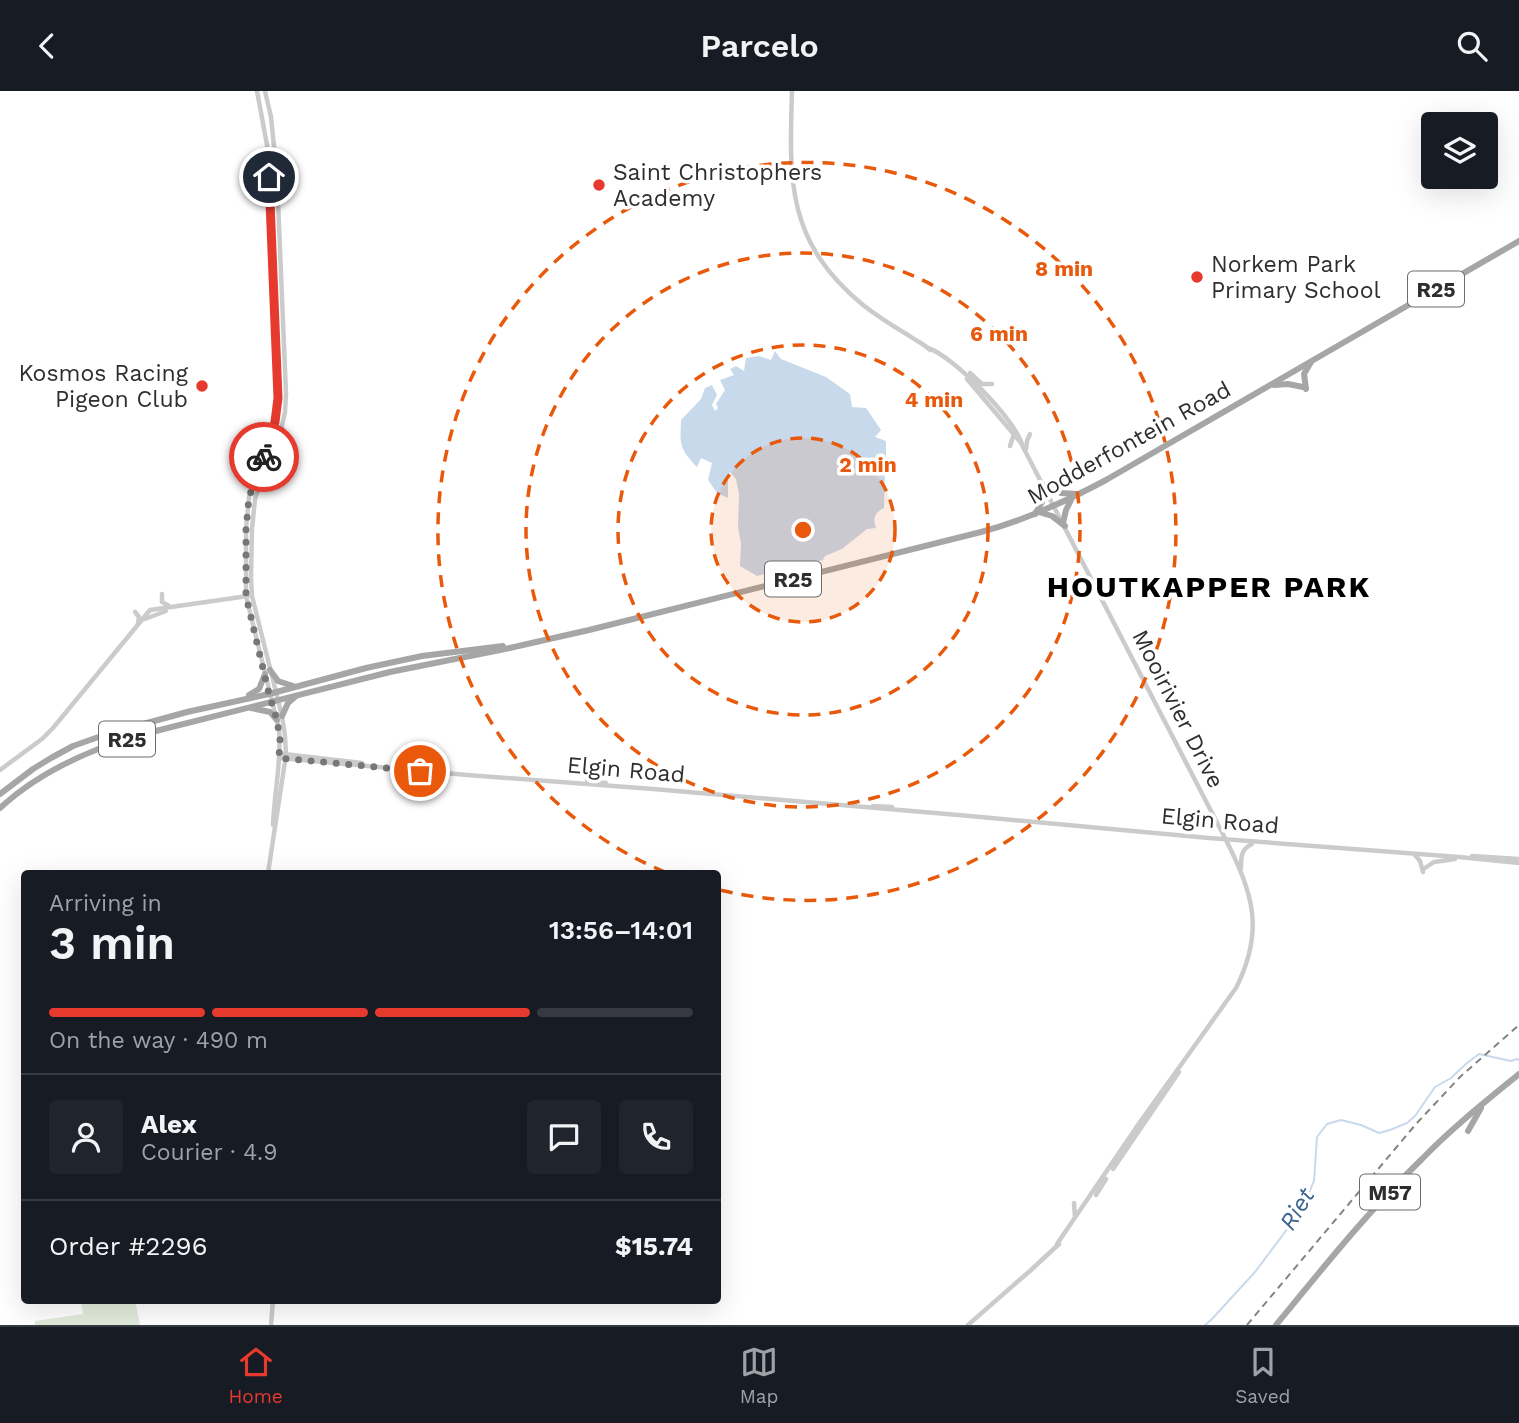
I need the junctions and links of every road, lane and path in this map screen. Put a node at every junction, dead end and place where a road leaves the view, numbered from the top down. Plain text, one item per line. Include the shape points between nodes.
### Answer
1 (265, 91) edge
2 (792, 91) edge
3 (258, 93) edge
4 (274, 145) junction
5 (267, 156) junction
6 (278, 203) junction
7 (271, 216) junction
8 (1519, 241) edge
9 (280, 247) junction
10 (273, 258) junction
11 (275, 313) junction
12 (283, 313) junction
13 (929, 348) junction
14 (285, 357) junction
15 (948, 359) junction
16 (1312, 360) junction
17 (278, 367) junction
18 (1267, 386) junction
19 (286, 394) junction
20 (991, 400) junction
21 (277, 409) junction
22 (1014, 432) junction
23 (270, 442) junction
24 (276, 446) junction
25 (1010, 446) dead end
26 (1024, 447) junction
27 (1045, 486) junction
28 (1079, 494) junction
29 (1072, 499) junction
30 (1055, 506) junction
31 (1037, 514) junction
32 (1064, 524) junction
33 (246, 583) junction
34 (162, 594) dead end
35 (249, 596) junction
36 (234, 597) junction
37 (225, 598) junction
38 (178, 607) junction
39 (248, 607) junction
40 (135, 612) dead end
41 (139, 623) junction
42 (520, 645) junction
43 (267, 672) junction
44 (296, 686) junction
45 (297, 695) junction
46 (273, 697) junction
47 (246, 708) junction
48 (197, 710) junction
49 (280, 718) junction
50 (282, 756) junction
51 (0, 770) edge
52 (0, 793) edge
53 (885, 801) dead end
54 (879, 806) junction
55 (0, 808) edge
56 (970, 816) junction
57 (1218, 824) junction
58 (1209, 838) junction
59 (1226, 840) junction
60 (1256, 842) junction
61 (1413, 853) junction
62 (1459, 857) junction
63 (1519, 861) edge
64 (1241, 869) junction
65 (268, 870) edge
66 (1519, 1073) edge
67 (1166, 1089) junction
68 (1486, 1101) junction
69 (1457, 1125) junction
70 (1074, 1203) dead end
71 (1073, 1221) junction
72 (1057, 1244) junction
73 (273, 1304) edge
74 (271, 1325) edge
75 (968, 1325) edge
76 (1276, 1325) edge

1 - 4 street
2 - 13 street, Mooirivier Drive via 793,177 807,239 857,299
3 - 5 street
4 - 5 street
4 - 6 street
5 - 7 street
6 - 7 street
6 - 9 street
7 - 10 street
8 - 16 main road, Modderfontein Road / R25
9 - 10 street
9 - 12 street
10 - 11 street
11 - 12 street
11 - 17 street
12 - 14 street
13 - 15 street, Mooirivier Drive
13 - 22 street, Mooirivier Drive via 963,375
14 - 17 street
14 - 19 street
15 - 20 street, Mooirivier Drive
15 - 20 street via 982,384 992,384
16 - 18 main road, Modderfontein Road / R25
16 - 18 main road via 1304,374 1305,388
17 - 21 street
18 - 28 main road, Modderfontein Road / R25
19 - 21 street
19 - 24 street
20 - 22 street, Mooirivier Drive
21 - 23 street
22 - 25 street
22 - 26 street, Mooirivier Drive
22 - 26 street via 1029,434
23 - 24 street
23 - 33 street via 249,497
24 - 35 street via 255,499
26 - 27 street, Mooirivier Drive
27 - 28 main road
27 - 30 street, Mooirivier Drive
27 - 31 main road
28 - 29 main road, Modderfontein Road / R25
29 - 30 main road, Modderfontein Road / R25
29 - 32 main road
30 - 31 main road, Modderfontein Road / R25
30 - 32 street, Mooirivier Drive
31 - 32 main road
31 - 42 main road, Modderfontein Road / R25 via 981,532
32 - 57 street, Mooirivier Drive
33 - 35 street
33 - 37 street via 241,591
34 - 38 street via 164,604
35 - 36 street
35 - 39 street
35 - 43 street
36 - 37 street
36 - 39 street
37 - 38 street
38 - 41 street
38 - 41 street via 150,610
39 - 43 street
40 - 41 street
41 - 51 street via 53,728
42 - 44 main road, Modderfontein Road / R25 via 422,656
42 - 45 main road, Modderfontein Road / R25
43 - 44 main road
43 - 46 street
43 - 48 main road via 254,693
44 - 46 main road, Modderfontein Road / R25
45 - 46 main road, Modderfontein Road / R25
45 - 49 main road
46 - 47 main road, Modderfontein Road / R25
46 - 48 main road, Modderfontein Road / R25
46 - 49 street
47 - 49 main road
47 - 55 main road, Modderfontein Road / R25 via 85,754 22,789
48 - 52 main road, Modderfontein Road / R25 via 73,746
49 - 50 street
50 - 54 street, Elgin Road
50 - 56 street, Elgin Road
50 - 65 street
53 - 54 street
54 - 56 street, Elgin Road
56 - 58 street, Elgin Road
57 - 58 street
57 - 59 street, Mooirivier Drive
58 - 59 street, Elgin Road
59 - 60 street, Elgin Road
59 - 64 street, Mooirivier Drive
60 - 61 street, Elgin Road
60 - 64 street via 1243,851
61 - 62 street, Elgin Road
61 - 62 street via 1424,870 1434,862
62 - 63 street, Elgin Road
64 - 67 street, Mooirivier Drive via 1252,907 1244,971
66 - 68 main road, M57
67 - 71 street
67 - 72 street
68 - 69 main road, M57
68 - 69 main road via 1468,1130
69 - 76 main road, M57 via 1384,1198
70 - 71 street
71 - 72 street
72 - 75 street
73 - 74 street

